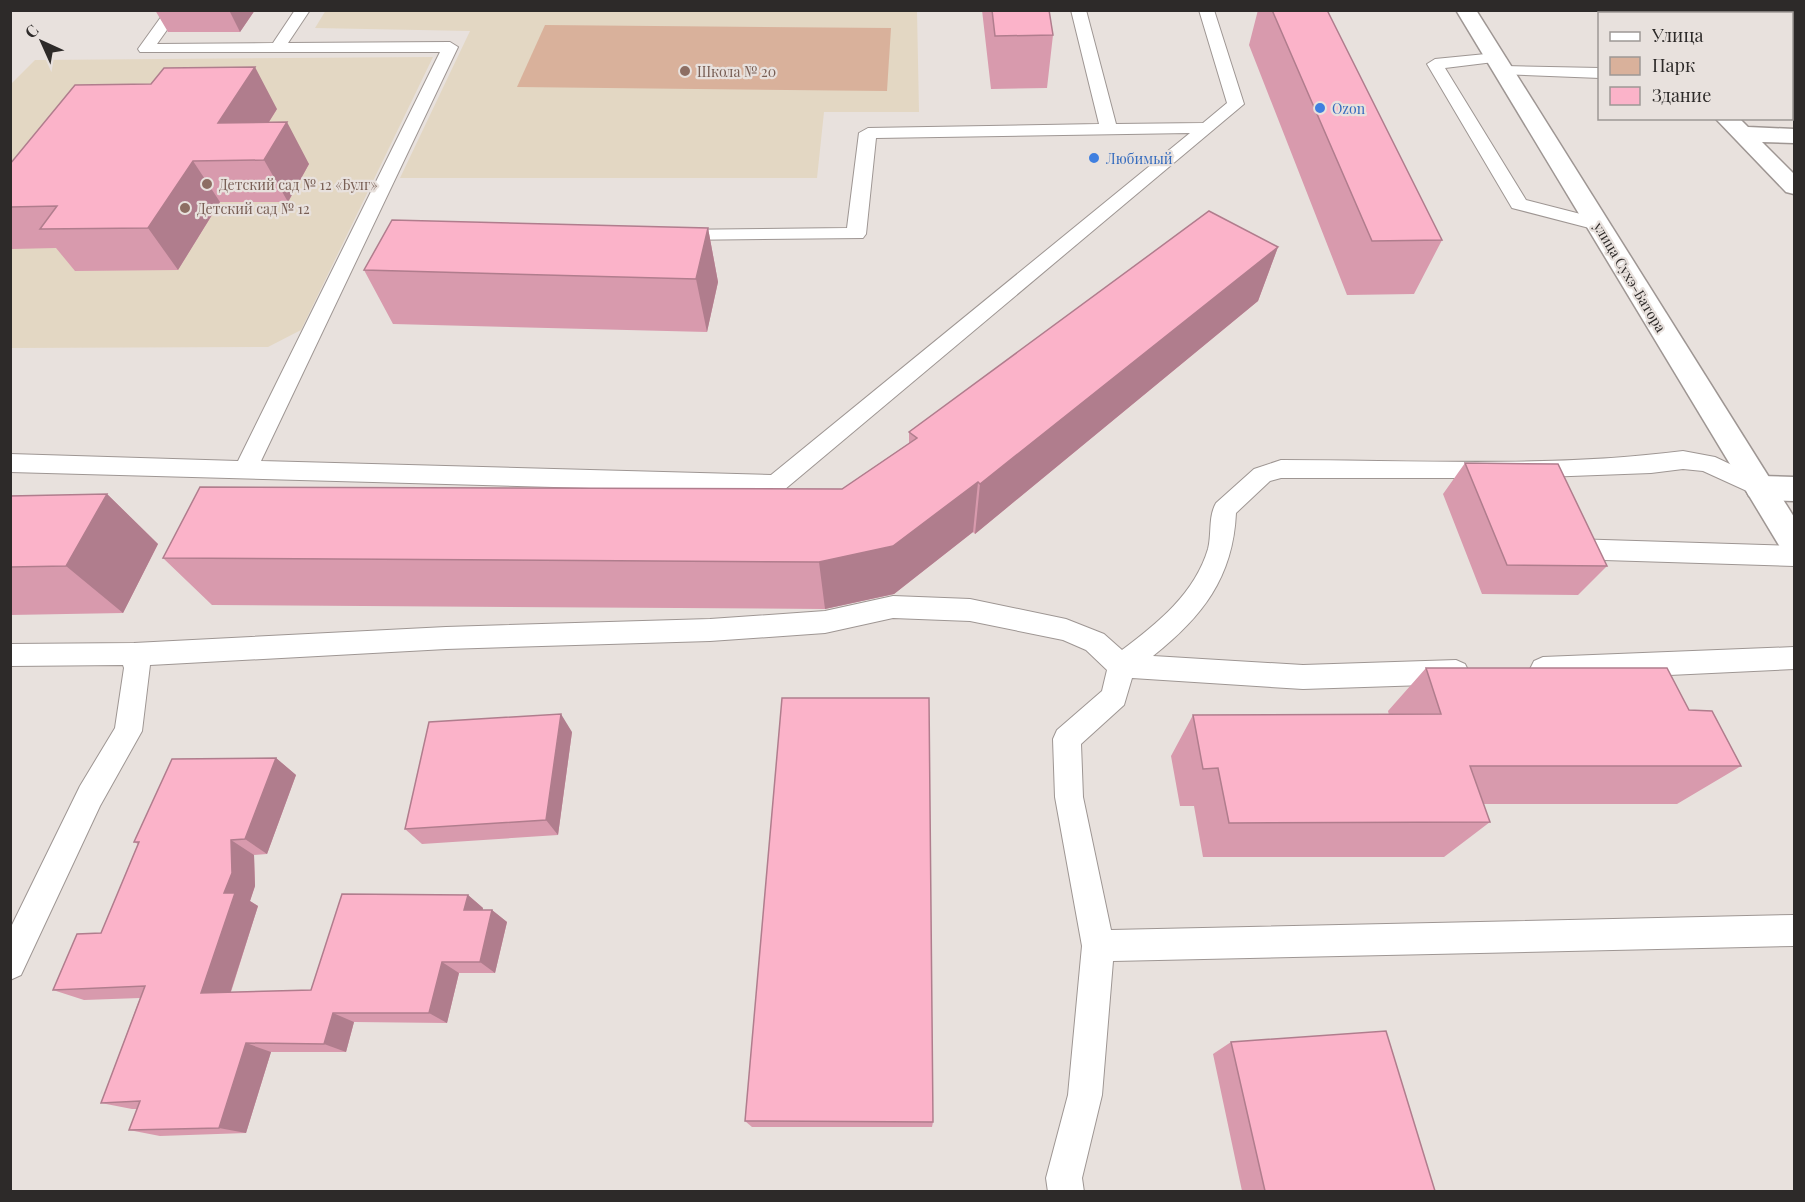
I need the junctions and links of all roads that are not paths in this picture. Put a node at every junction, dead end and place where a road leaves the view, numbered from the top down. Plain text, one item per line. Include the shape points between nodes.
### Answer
1 (174, 10) edge
2 (303, 10) edge
3 (1078, 10) edge
4 (1206, 10) edge
5 (1466, 10) edge
6 (278, 47) junction
7 (1500, 65) junction
8 (1598, 73) edge
9 (1734, 126) edge
10 (1208, 128) junction
11 (1109, 129) junction
12 (1794, 136) edge
13 (1794, 187) edge
14 (1598, 224) junction
15 (655, 234) edge
16 (10, 463) edge
17 (245, 470) junction
18 (1760, 488) junction
19 (1794, 489) edge
20 (1794, 543) edge
21 (1572, 549) edge
22 (1794, 556) edge
23 (134, 654) junction
24 (10, 655) edge
25 (1794, 658) edge
26 (1121, 666) junction
27 (1515, 670) edge
28 (1480, 671) edge
29 (1794, 930) edge
30 (1098, 946) junction
31 (10, 964) edge
32 (1066, 1191) edge

1 - 6 lane via 146,49
2 - 6 lane
3 - 11 lane
4 - 10 lane via 1236,104
5 - 7 main road, улица Сухэ-Батора
6 - 17 lane via 450,47
7 - 8 lane
7 - 14 main road, улица Сухэ-Батора
7 - 14 lane via 1435,64 1519,204
9 - 12 main road
9 - 13 main road
10 - 11 lane
10 - 17 lane via 776,484
11 - 15 lane via 868,133 856,234
14 - 18 main road, улица Сухэ-Батора
16 - 17 lane
18 - 19 main road
18 - 20 main road, улица Сухэ-Батора
18 - 26 lane via 1707,463 1683,460 1519,469 1281,469 1262,475 1224,510 1221,547 1210,579 1193,604
21 - 22 lane
23 - 24 lane
23 - 26 lane via 710,630 825,622 893,607 970,610 1066,630 1095,642
23 - 31 lane via 137,668 128,730 90,796
25 - 27 lane
26 - 28 lane via 1303,677
26 - 30 lane via 1114,697 1067,739 1069,797
29 - 30 lane
30 - 32 lane via 1085,1095 1065,1178

